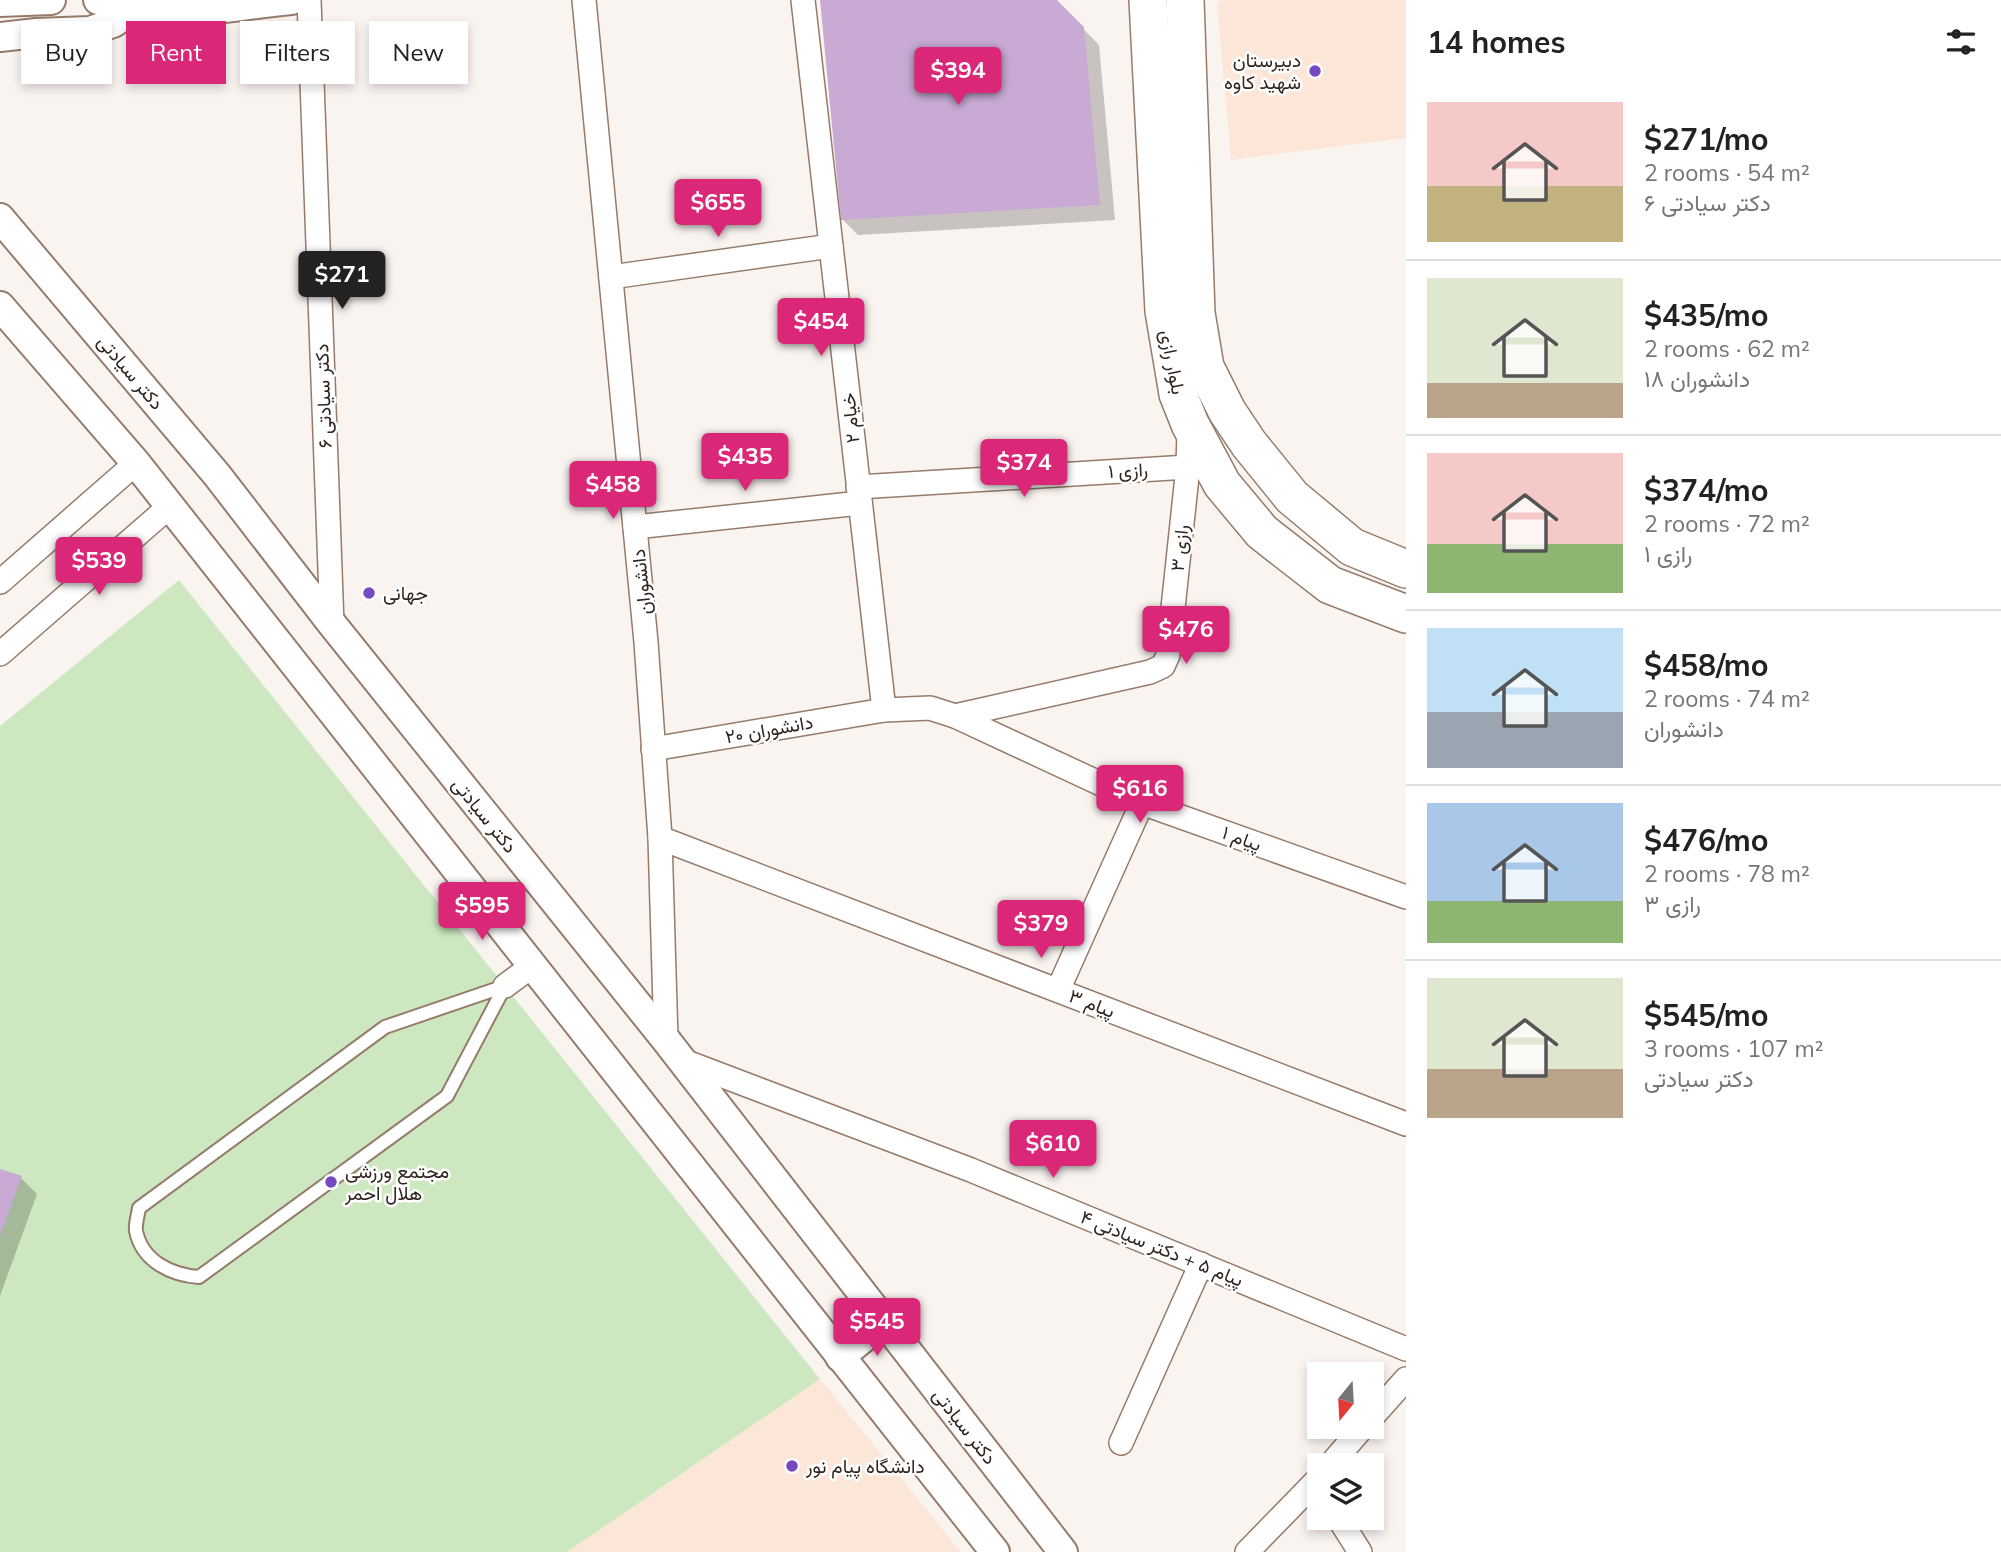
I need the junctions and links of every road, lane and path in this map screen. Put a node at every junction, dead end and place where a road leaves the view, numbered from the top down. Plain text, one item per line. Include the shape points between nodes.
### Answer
1 (51, 0) edge
2 (98, 0) edge
3 (291, 0) edge
4 (309, 0) edge
5 (584, 0) edge
6 (803, 0) edge
7 (1148, 0) edge
8 (1185, 0) edge
9 (0, 2) edge
10 (130, 12) junction
11 (0, 40) edge
12 (0, 218) edge
13 (831, 246) junction
14 (611, 277) junction
15 (0, 306) edge
16 (1190, 424) junction
17 (136, 463) junction
18 (1188, 467) junction
19 (859, 495) junction
20 (170, 506) junction
21 (635, 527) junction
22 (1406, 569) edge
23 (0, 582) edge
24 (1406, 614) edge
25 (331, 624) junction
26 (0, 654) edge
27 (884, 710) junction
28 (955, 716) junction
29 (653, 749) junction
30 (1142, 803) junction
31 (660, 838) junction
32 (1406, 897) edge
33 (532, 966) junction
34 (505, 986) junction
35 (1058, 990) junction
36 (673, 1050) junction
37 (1406, 1124) edge
38 (1201, 1264) junction
39 (884, 1321) junction
40 (1406, 1349) edge
41 (840, 1357) junction
42 (1401, 1391) edge
43 (1384, 1406) edge
44 (1353, 1439) edge
45 (1121, 1443) dead end
46 (1341, 1453) edge
47 (1307, 1491) edge
48 (1346, 1530) edge
49 (995, 1552) edge
50 (1063, 1552) edge
51 (1247, 1552) edge
52 (1360, 1552) edge

1 - 9 street
2 - 10 street
3 - 10 street
4 - 25 street, دکتر سیادتی ۶
5 - 14 street, دانشوران
6 - 13 street, خیام ۲
7 - 16 main road, بلوار رازی via 1164,311 1178,394
8 - 22 main road, بلوار رازی via 1196,313 1205,367 1249,444 1292,497 1352,547
10 - 11 street via 90,31
12 - 25 street, دکتر سیادتی via 193,446
13 - 14 street
13 - 19 street, خیام ۲
14 - 21 street, دانشوران
15 - 17 street
16 - 18 street, رازی ۳
16 - 24 main road, بلوار رازی via 1222,484 1262,532 1330,585
17 - 20 street
17 - 23 street
18 - 19 street, رازی ۱
18 - 28 street, رازی ۳ via 1168,655 1163,666
19 - 21 street, رازی ۱
19 - 27 street, خیام ۲
20 - 26 street
20 - 33 street
21 - 29 street, دانشوران
25 - 36 street, دکتر سیادتی
27 - 28 street, پیام ۱ via 930,708
27 - 29 street, دانشوران ۲۰
28 - 30 street, پیام ۱
29 - 31 street, دانشوران
30 - 32 street, پیام ۱
30 - 35 street
31 - 35 street, پیام ۳
31 - 36 street, دانشوران
33 - 34 street
33 - 41 street
34 - 34 lane via 385,1027 139,1208 136,1229 147,1255 181,1275 199,1277 447,1096
35 - 37 street, پیام ۳
36 - 38 street, پیام ۵ + دکتر سیادتی ۴
36 - 39 street, دکتر سیادتی
38 - 40 street, پیام ۵ + دکتر سیادتی ۴
38 - 45 street
39 - 41 street
39 - 50 street, دکتر سیادتی
41 - 49 street
42 - 43 street
44 - 46 street
47 - 51 street
48 - 52 street

